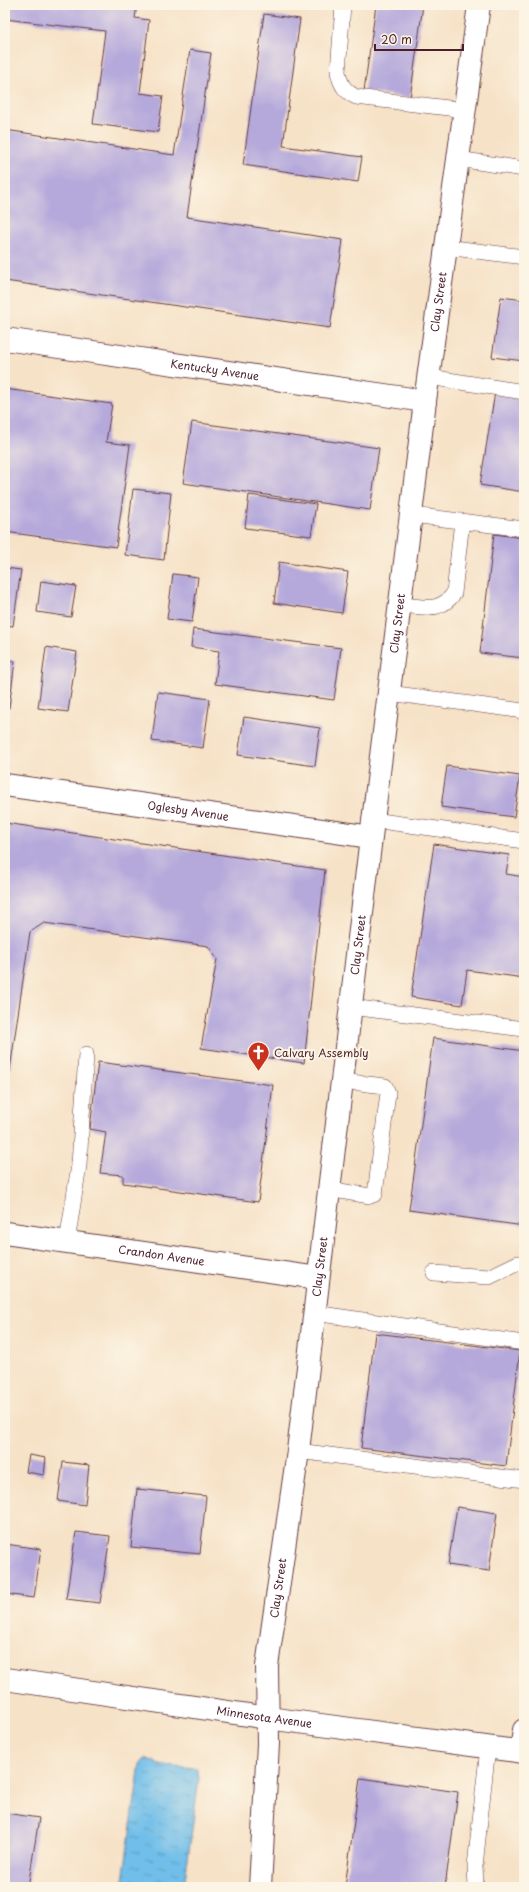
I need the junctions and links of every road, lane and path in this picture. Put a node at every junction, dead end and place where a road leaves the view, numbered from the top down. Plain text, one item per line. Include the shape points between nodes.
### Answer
1 (343, 5) edge
2 (479, 5) edge
3 (465, 110) junction
4 (458, 159) junction
5 (524, 169) edge
6 (446, 247) junction
7 (524, 257) edge
8 (5, 339) edge
9 (429, 377) junction
10 (524, 392) edge
11 (425, 401) junction
12 (412, 514) junction
13 (462, 521) junction
14 (524, 529) edge
15 (400, 605) junction
16 (389, 692) junction
17 (524, 711) edge
18 (5, 785) edge
19 (372, 829) junction
20 (524, 841) edge
21 (351, 1007) junction
22 (524, 1029) edge
23 (86, 1054) dead end
24 (342, 1081) junction
25 (328, 1190) junction
26 (5, 1233) edge
27 (67, 1242) junction
28 (524, 1264) edge
29 (434, 1273) dead end
30 (318, 1278) junction
31 (314, 1314) junction
32 (524, 1343) edge
33 (298, 1451) junction
34 (524, 1480) edge
35 (5, 1679) edge
36 (268, 1718) junction
37 (523, 1744) edge
38 (488, 1747) junction
39 (260, 1887) edge
40 (476, 1887) edge

1 - 3 lane via 338,72 345,91 356,97
2 - 3 street, Clay Street
3 - 4 street, Clay Street
4 - 5 lane
4 - 6 street, Clay Street
6 - 7 lane
6 - 9 street, Clay Street
8 - 11 street, Kentucky Avenue
9 - 10 lane
9 - 11 street, Clay Street
11 - 12 street, Clay Street
12 - 13 lane
12 - 15 street, Clay Street
13 - 14 lane
13 - 15 lane via 454,593 448,601 438,607
15 - 16 street, Clay Street
16 - 17 lane
16 - 19 street, Clay Street
18 - 19 street, Oglesby Avenue
19 - 20 lane
19 - 21 street, Clay Street
21 - 22 lane
21 - 24 street, Clay Street
23 - 27 lane via 79,1165
24 - 25 street, Clay Street
24 - 25 lane via 385,1086 388,1092 375,1194 370,1196
25 - 30 street, Clay Street
26 - 27 street, Crandon Avenue
27 - 30 street, Crandon Avenue
28 - 29 lane via 518,1263 489,1277
30 - 31 street, Clay Street
31 - 32 lane
31 - 33 street, Clay Street
33 - 34 lane
33 - 36 street, Clay Street via 267,1666
35 - 36 street, Minnesota Avenue
36 - 38 street, Minnesota Avenue
36 - 39 street, Clay Street
37 - 38 street, Minnesota Avenue
38 - 40 lane via 475,1866

